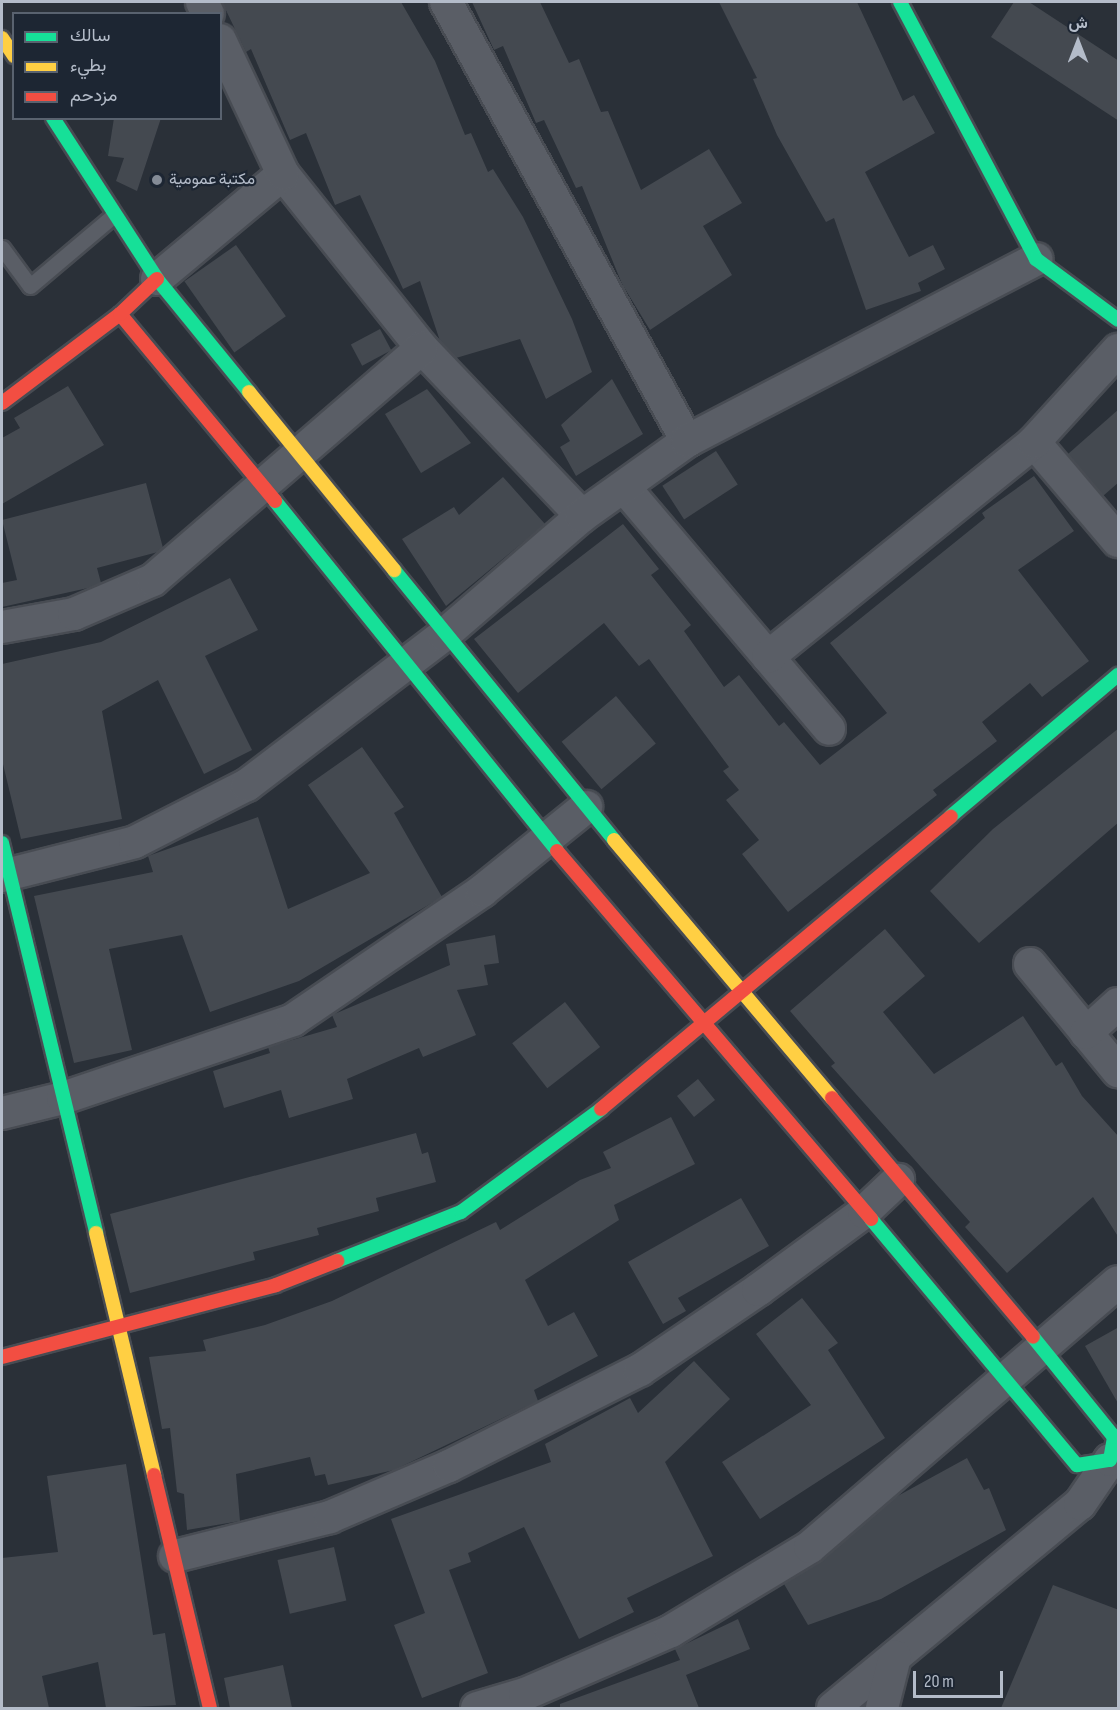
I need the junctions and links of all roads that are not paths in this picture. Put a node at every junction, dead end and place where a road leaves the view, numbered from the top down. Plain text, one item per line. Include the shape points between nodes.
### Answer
1 (446, 2) edge
2 (900, 2) edge
3 (2, 38) edge
4 (222, 44) edge
5 (12, 54) edge
6 (54, 120) edge
7 (283, 174) junction
8 (114, 215) junction
9 (2, 248) edge
10 (1036, 259) junction
11 (156, 279) junction
12 (120, 314) junction
13 (1119, 320) edge
14 (422, 348) junction
15 (1119, 350) edge
16 (2, 403) edge
17 (687, 441) junction
18 (1034, 442) junction
19 (298, 453) junction
20 (263, 484) junction
21 (624, 487) junction
22 (582, 516) junction
23 (1119, 541) edge
24 (2, 627) edge
25 (444, 635) junction
26 (768, 657) junction
27 (409, 662) junction
28 (1119, 675) edge
29 (830, 729) dead end
30 (585, 807) junction
31 (546, 839) junction
32 (2, 843) edge
33 (6, 875) edge
34 (1030, 964) dead end
35 (744, 991) junction
36 (1119, 1004) edge
37 (707, 1023) junction
38 (1086, 1033) junction
39 (1119, 1071) edge
40 (63, 1098) junction
41 (2, 1113) edge
42 (898, 1180) junction
43 (864, 1212) junction
44 (1119, 1282) edge
45 (118, 1328) junction
46 (1045, 1347) junction
47 (2, 1357) edge
48 (1007, 1379) junction
49 (1114, 1459) edge
50 (175, 1556) junction
51 (895, 1657) junction
52 (210, 1708) edge
53 (477, 1708) edge
54 (833, 1708) edge
55 (882, 1708) edge

1 - 17 street
2 - 10 street
3 - 5 street
4 - 7 street
6 - 8 street
7 - 11 street
7 - 14 street
8 - 9 lane via 30,286
8 - 11 street
10 - 13 street
10 - 17 street
11 - 12 street
11 - 19 street
12 - 16 street
12 - 20 street
14 - 19 street
14 - 22 street
15 - 18 street
17 - 21 street
18 - 23 street
18 - 26 street
19 - 20 street
19 - 25 street
20 - 24 street via 153,580 74,614
20 - 27 street
21 - 22 street
21 - 26 street
22 - 25 street
25 - 27 street
25 - 30 street
26 - 29 street
27 - 31 street
27 - 33 street via 247,785 135,842
28 - 35 street
30 - 31 street
30 - 35 street
31 - 37 street
31 - 40 street via 482,891 293,1020
32 - 33 street
33 - 40 street
34 - 38 street
35 - 37 street
35 - 42 street
36 - 38 street
37 - 43 street
37 - 45 street via 619,1096 461,1212 276,1285
38 - 39 street
40 - 41 street
40 - 45 street
42 - 43 street
42 - 46 street
43 - 48 street
43 - 50 street via 640,1370 460,1461 330,1516
44 - 46 street
45 - 47 street
45 - 50 street
46 - 48 street
46 - 49 street via 1114,1437
48 - 49 street via 1077,1466
48 - 53 street via 810,1547 671,1631 525,1694
49 - 51 street via 1080,1504
50 - 52 street
51 - 54 street
51 - 55 street

